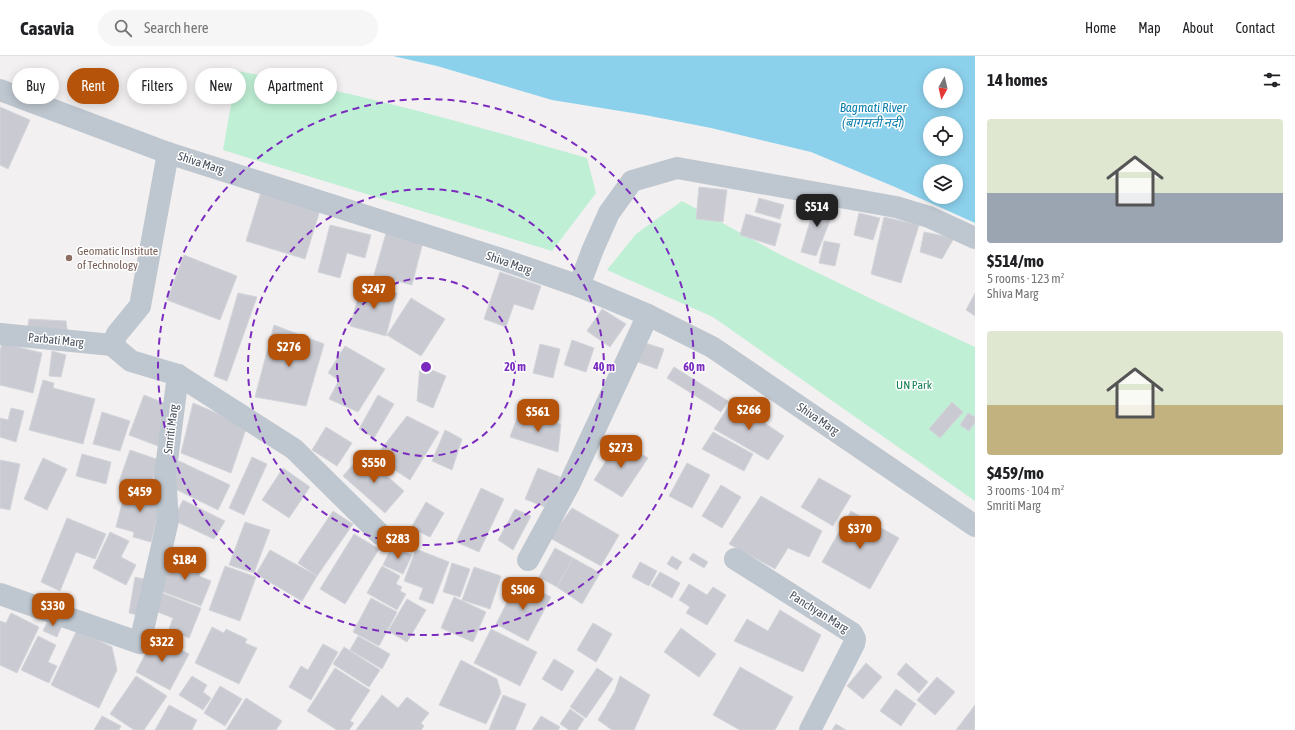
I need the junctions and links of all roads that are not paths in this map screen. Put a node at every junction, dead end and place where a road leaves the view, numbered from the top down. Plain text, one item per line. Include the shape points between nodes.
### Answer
1 (0, 90) edge
2 (168, 153) junction
3 (975, 238) edge
4 (579, 286) junction
5 (648, 314) junction
6 (0, 334) edge
7 (112, 345) junction
8 (178, 375) junction
9 (975, 526) edge
10 (380, 534) dead end
11 (735, 559) dead end
12 (528, 560) dead end
13 (0, 594) edge
14 (810, 730) edge

1 - 2 street, Shiva Marg
2 - 4 street, Shiva Marg
2 - 7 street via 140,306 117,334
3 - 4 street via 929,217 896,207 677,168 632,181 609,213
4 - 5 street, Shiva Marg
5 - 9 street, Shiva Marg via 712,347
5 - 12 street via 569,485
6 - 7 street, Parbati Marg
7 - 8 street via 131,361
8 - 10 street via 294,449
8 - 13 street, Smriti Marg via 165,476 168,520 140,643
11 - 14 street, Panchyan Marg via 852,633 854,644

